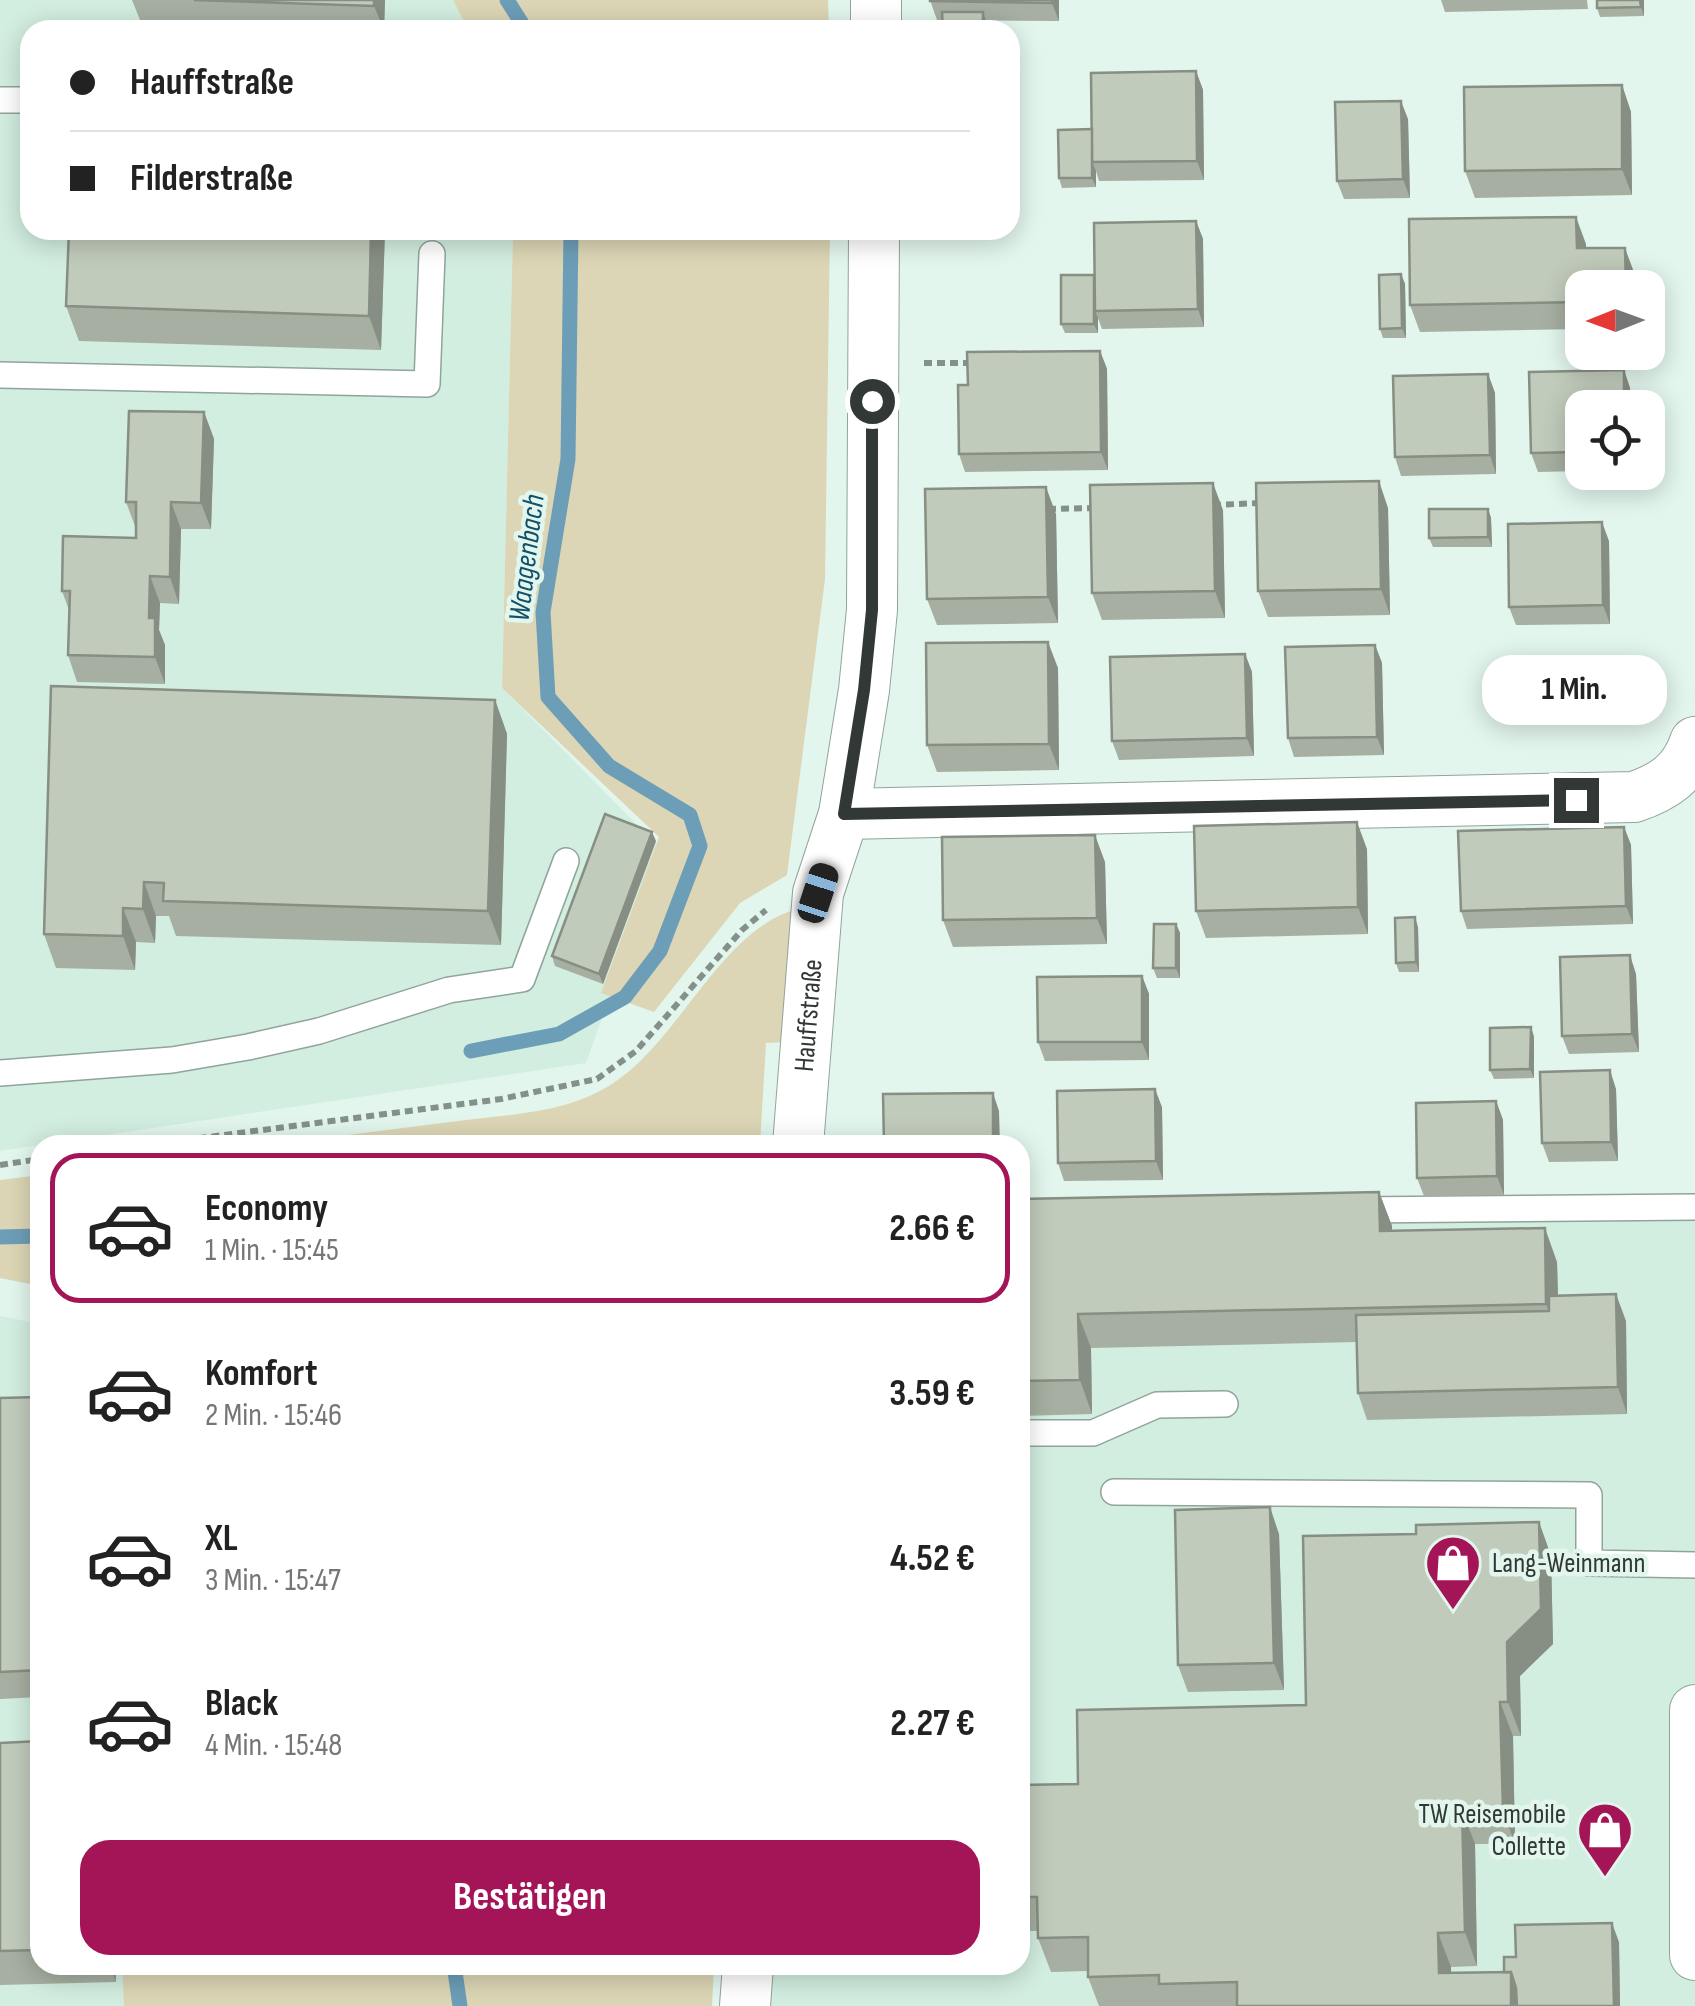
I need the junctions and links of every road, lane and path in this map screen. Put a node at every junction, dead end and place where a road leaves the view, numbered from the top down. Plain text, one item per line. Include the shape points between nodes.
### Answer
1 (874, 240) edge
2 (432, 254) dead end
3 (988, 362) edge
4 (873, 364) junction
5 (0, 375) edge
6 (1266, 503) edge
7 (1207, 505) edge
8 (1109, 508) edge
9 (1030, 510) edge
10 (1687, 757) edge
11 (844, 814) junction
12 (566, 862) dead end
13 (818, 893) junction
14 (0, 1074) edge
15 (224, 1135) edge
16 (799, 1135) edge
17 (30, 1161) edge
18 (0, 1165) edge
19 (1695, 1207) edge
20 (1321, 1210) edge
21 (1225, 1404) dead end
22 (1030, 1433) edge
23 (1114, 1492) dead end
24 (1695, 1565) edge
25 (1695, 1710) edge
26 (1695, 1955) edge
27 (747, 1975) edge
28 (745, 2006) edge

1 - 4 street, Hauffstraße
2 - 5 lane via 427,384
3 - 4 path
4 - 11 street, Hauffstraße via 872,610
6 - 7 path
8 - 9 path
10 - 11 street via 1660,788 1609,799
11 - 13 street, Hauffstraße
12 - 14 lane via 522,979 449,990 248,1048
13 - 15 path via 797,894 755,918 636,1051 598,1079 501,1099
13 - 16 street, Hauffstraße
17 - 18 path
19 - 20 lane
21 - 22 lane via 1157,1405 1093,1433
23 - 24 lane via 1589,1495 1590,1563
25 - 26 street
27 - 28 street

